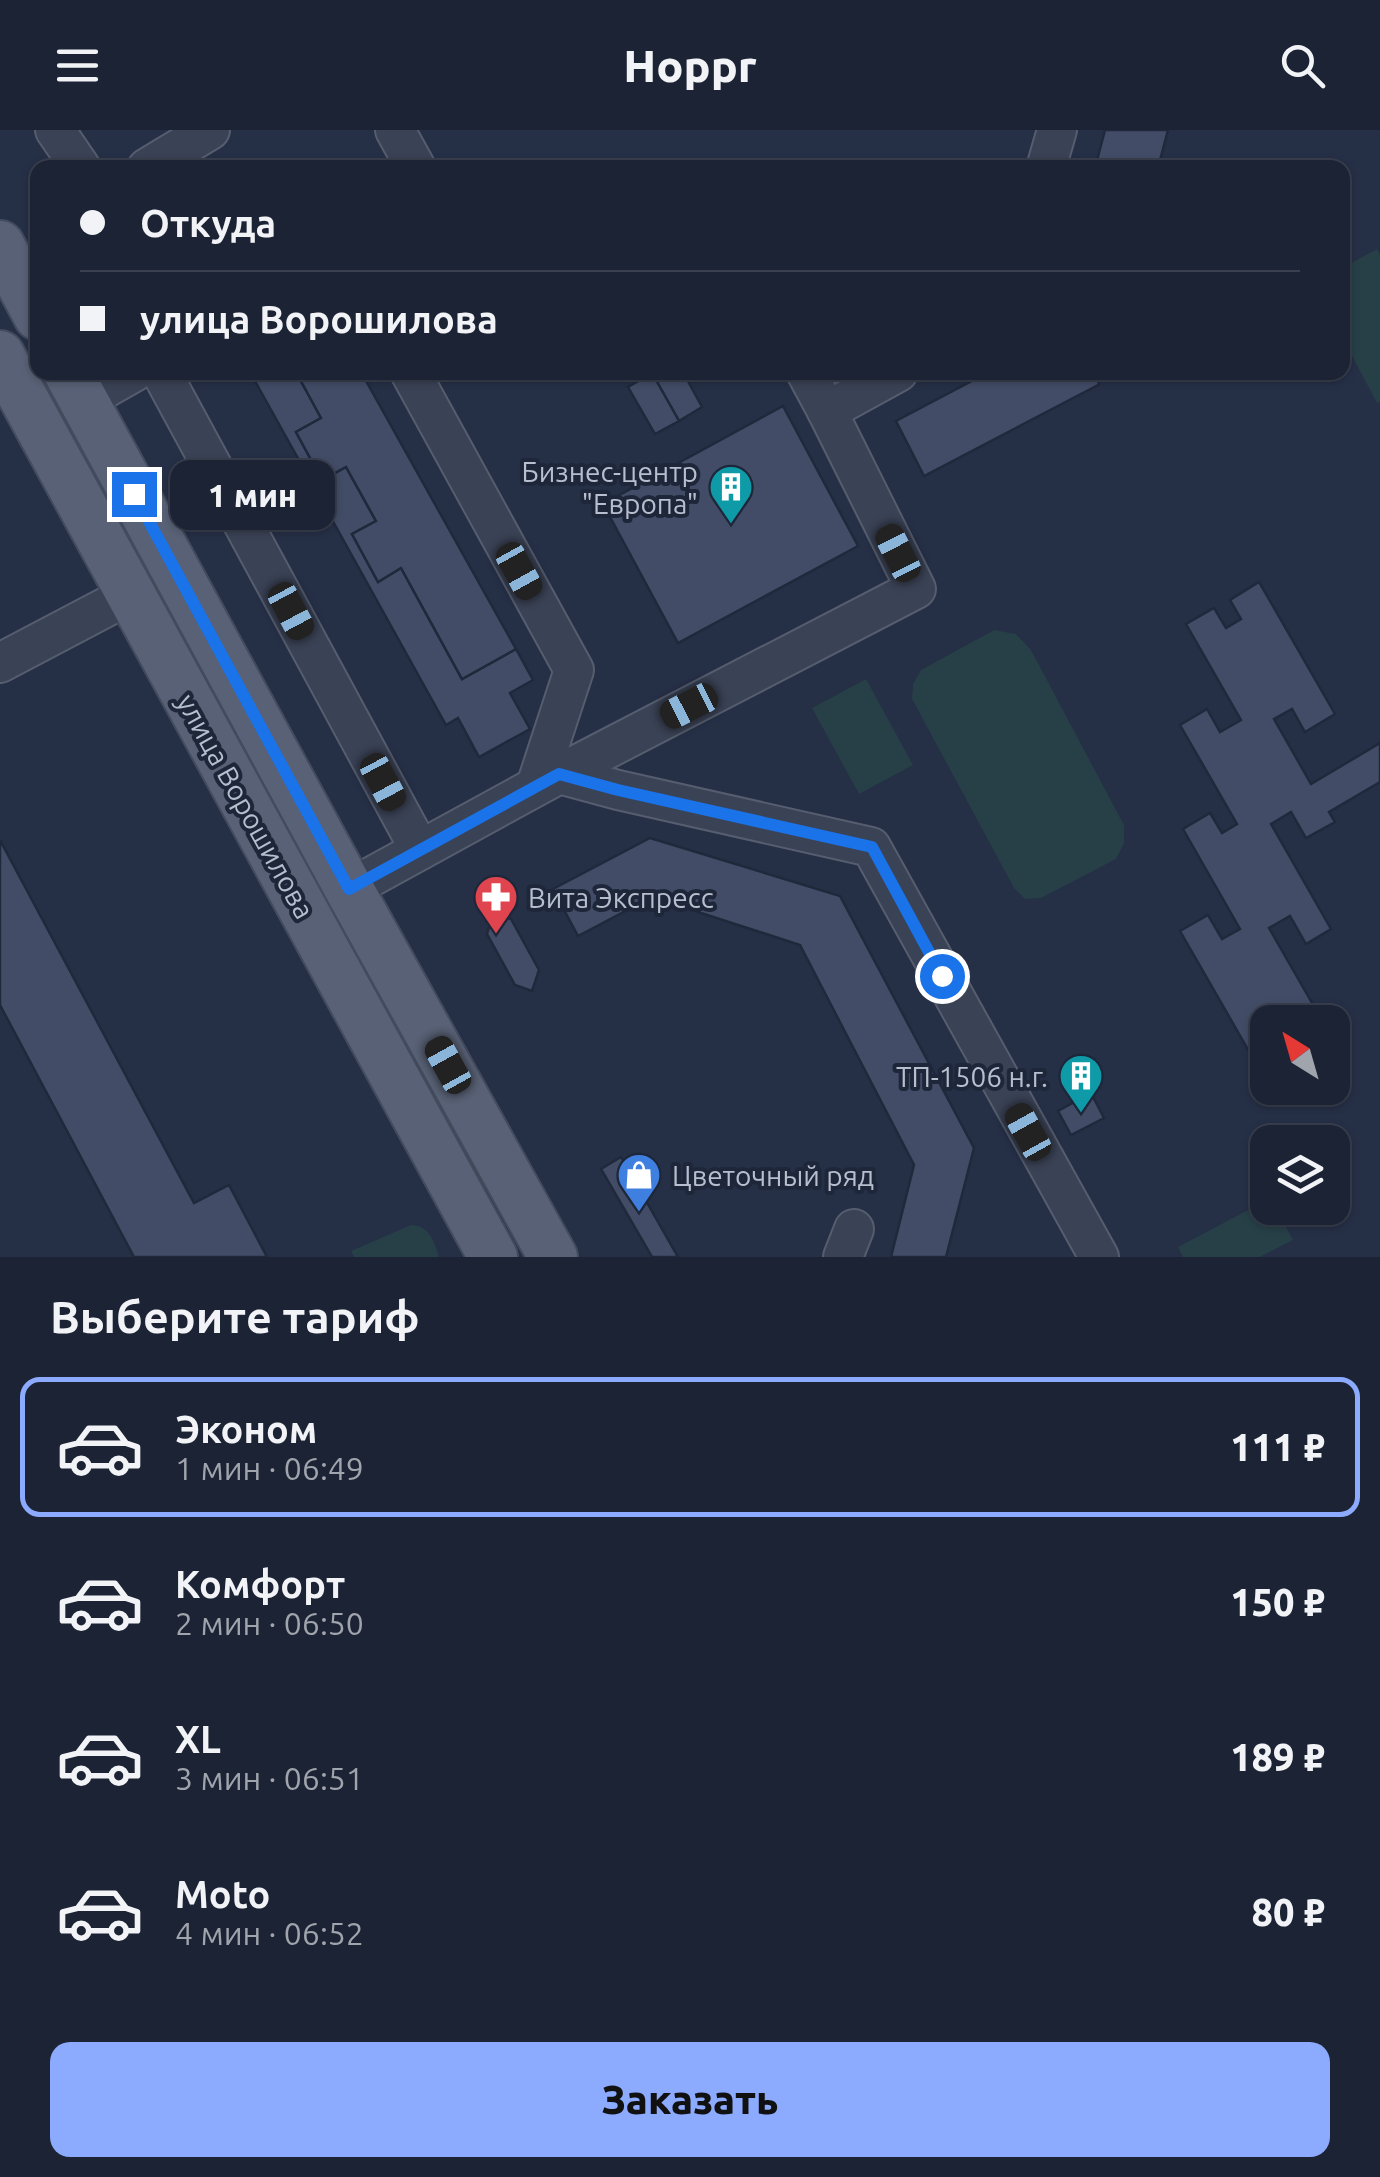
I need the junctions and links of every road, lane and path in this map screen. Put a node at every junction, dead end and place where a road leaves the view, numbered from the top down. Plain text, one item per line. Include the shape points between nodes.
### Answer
1 (55, 130) edge
2 (210, 130) edge
3 (396, 130) edge
4 (1058, 130) edge
5 (76, 160) edge
6 (160, 160) edge
7 (412, 160) edge
8 (1049, 160) edge
9 (0, 245) edge
10 (30, 301) edge
11 (0, 355) edge
12 (103, 380) edge
13 (166, 380) edge
14 (414, 380) edge
15 (810, 380) edge
16 (883, 380) edge
17 (75, 387) edge
18 (826, 411) junction
19 (151, 526) junction
20 (107, 548) junction
21 (131, 594) junction
22 (0, 662) edge
23 (547, 780) junction
24 (420, 850) junction
25 (349, 889) junction
26 (492, 1257) edge
27 (553, 1257) edge
28 (1099, 1257) edge

1 - 5 lane
2 - 6 lane
3 - 7 lane
4 - 8 lane
9 - 10 main road
11 - 20 main road, улица Ворошилова
12 - 17 lane
13 - 24 lane
14 - 23 lane via 574,670
15 - 18 lane
16 - 18 lane
17 - 19 main road, улица Ворошилова
18 - 23 lane via 916,589
19 - 20 main road
19 - 25 main road, улица Ворошилова
20 - 21 main road, улица Ворошилова
21 - 22 lane
21 - 26 main road, улица Ворошилова
23 - 24 lane
23 - 28 lane via 872,847
24 - 25 lane
25 - 27 main road, улица Ворошилова

